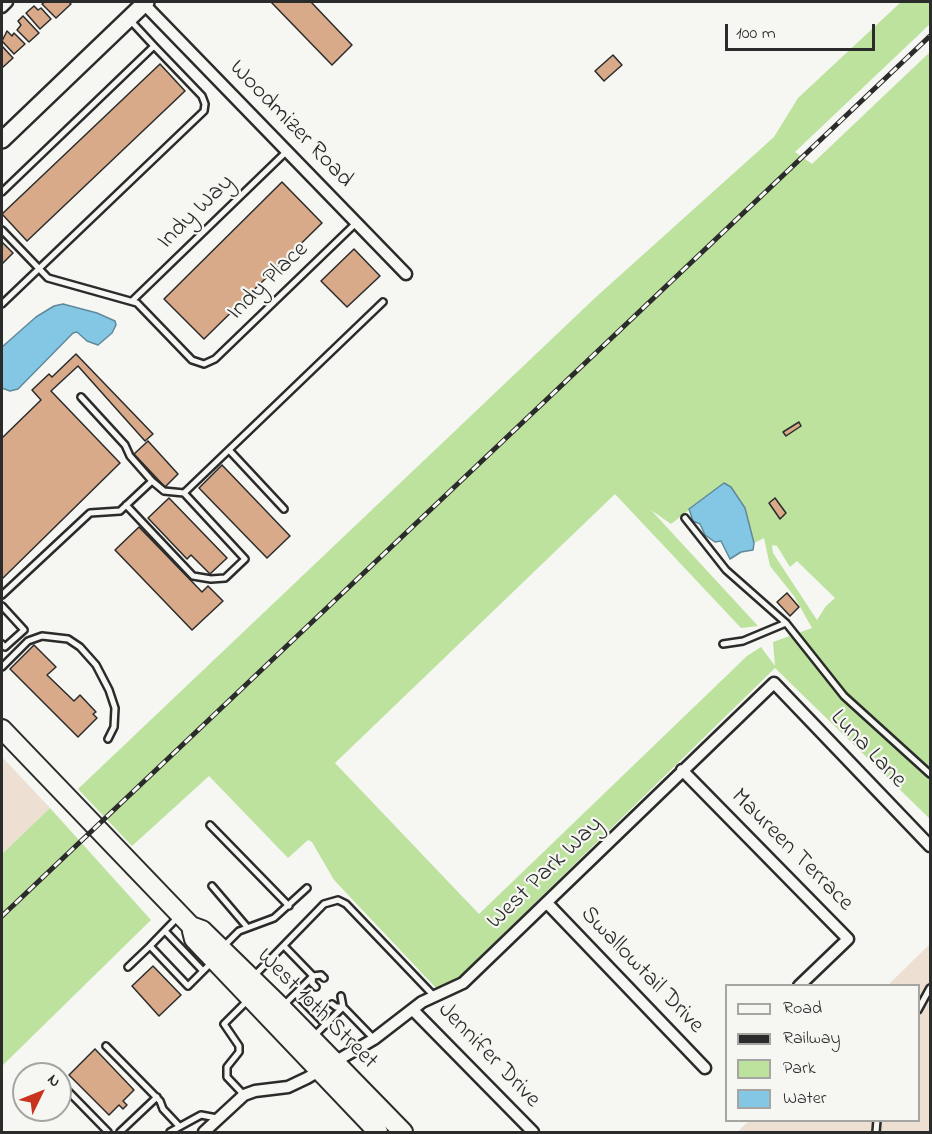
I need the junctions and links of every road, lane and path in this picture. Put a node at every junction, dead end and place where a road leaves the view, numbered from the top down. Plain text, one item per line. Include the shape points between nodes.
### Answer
1 (7, 2) edge
2 (145, 3) edge
3 (2, 7) edge
4 (129, 19) junction
5 (154, 46) junction
6 (2, 140) edge
7 (286, 151) junction
8 (2, 192) edge
9 (356, 223) junction
10 (2, 231) edge
11 (38, 270) junction
12 (406, 274) dead end
13 (132, 301) junction
14 (383, 302) dead end
15 (2, 304) edge
16 (81, 397) dead end
17 (229, 450) junction
18 (152, 481) junction
19 (184, 493) junction
20 (126, 505) junction
21 (284, 509) dead end
22 (685, 518) dead end
23 (2, 595) edge
24 (2, 606) edge
25 (786, 623) junction
26 (2, 644) edge
27 (723, 644) dead end
28 (2, 667) edge
29 (774, 683) joint
30 (2, 729) edge
31 (108, 739) dead end
32 (682, 770) junction
33 (930, 774) edge
34 (210, 825) dead end
35 (930, 846) edge
36 (212, 886) dead end
37 (307, 888) dead end
38 (547, 903) junction
39 (289, 906) junction
40 (186, 921) junction
41 (247, 927) junction
42 (165, 931) junction
43 (150, 946) junction
44 (284, 946) junction
45 (213, 960) junction
46 (128, 967) dead end
47 (313, 976) junction
48 (252, 978) junction
49 (324, 978) dead end
50 (801, 984) edge
51 (316, 987) dead end
52 (930, 988) edge
53 (296, 994) junction
54 (341, 996) dead end
55 (434, 996) junction
56 (249, 998) junction
57 (332, 1004) dead end
58 (920, 1006) edge
59 (343, 1007) junction
60 (413, 1010) junction
61 (275, 1013) junction
62 (326, 1025) junction
63 (313, 1038) junction
64 (374, 1039) junction
65 (106, 1046) dead end
66 (327, 1067) junction
67 (705, 1068) dead end
68 (72, 1095) edge
69 (244, 1095) junction
70 (156, 1097) junction
71 (219, 1119) junction
72 (179, 1126) junction
73 (108, 1132) edge
74 (120, 1132) edge
75 (170, 1132) edge
76 (204, 1132) edge
77 (378, 1132) edge
78 (404, 1132) edge
79 (533, 1132) edge

1 - 3 street
2 - 4 main road
2 - 7 street, Woodmizer Road
4 - 5 lane
4 - 6 main road
5 - 8 lane
5 - 11 lane via 202,96 204,111
7 - 9 street, Woodmizer Road
7 - 13 lane, Indy Way
9 - 12 street, Woodmizer Road
9 - 13 lane, Indy Place via 215,359 204,363 192,360
10 - 11 lane
11 - 13 lane via 53,280
11 - 15 lane
14 - 17 lane
16 - 18 lane
17 - 19 lane
17 - 21 lane
18 - 19 lane via 164,491
18 - 20 lane
19 - 20 lane via 245,559 225,578 194,576
20 - 23 lane via 120,511 90,513
22 - 25 lane via 726,570
24 - 26 lane via 24,630 5,647
25 - 27 lane via 743,641
25 - 33 lane via 844,696
28 - 31 lane via 28,641 42,636 68,639 80,647 110,690 115,717
29 - 32 street, West Park Way
29 - 35 street, Luna Lane
30 - 40 main road, West 10th Street
32 - 38 street, West Park Way
32 - 50 street, Maureen Terrace via 848,939
34 - 39 lane
36 - 41 lane
37 - 39 lane
38 - 55 street, West Park Way via 463,983
38 - 67 street, Swallowtail Drive
39 - 41 lane via 274,918
40 - 42 lane
40 - 45 main road, West 10th Street via 194,939
41 - 45 lane
42 - 43 lane
42 - 45 lane via 191,962
43 - 45 lane via 171,963 188,986
43 - 46 lane
44 - 47 lane
44 - 48 lane
44 - 55 lane via 324,904 338,900
45 - 48 main road, West 10th Street
45 - 56 main road, West 10th Street
47 - 49 lane
47 - 51 lane
47 - 53 lane
48 - 61 main road, West 10th Street
52 - 58 lane
53 - 61 lane
53 - 62 lane
54 - 59 lane
55 - 60 street, West Park Way
56 - 61 main road, West 10th Street
56 - 69 lane via 224,1024 239,1046 227,1067 227,1077
57 - 59 lane
59 - 62 lane
59 - 64 lane
60 - 64 street, West Park Way
60 - 79 street, Jennifer Drive
61 - 63 main road, West 10th Street
61 - 66 main road, West 10th Street
62 - 63 lane
63 - 66 main road, West 10th Street
64 - 66 street, West Park Way
65 - 70 lane
66 - 69 street, West Park Way via 288,1087
66 - 77 main road, West 10th Street
66 - 78 main road, West 10th Street
68 - 73 lane
69 - 71 street
70 - 72 lane
70 - 74 lane
71 - 72 lane via 201,1115
71 - 76 street
72 - 75 lane

